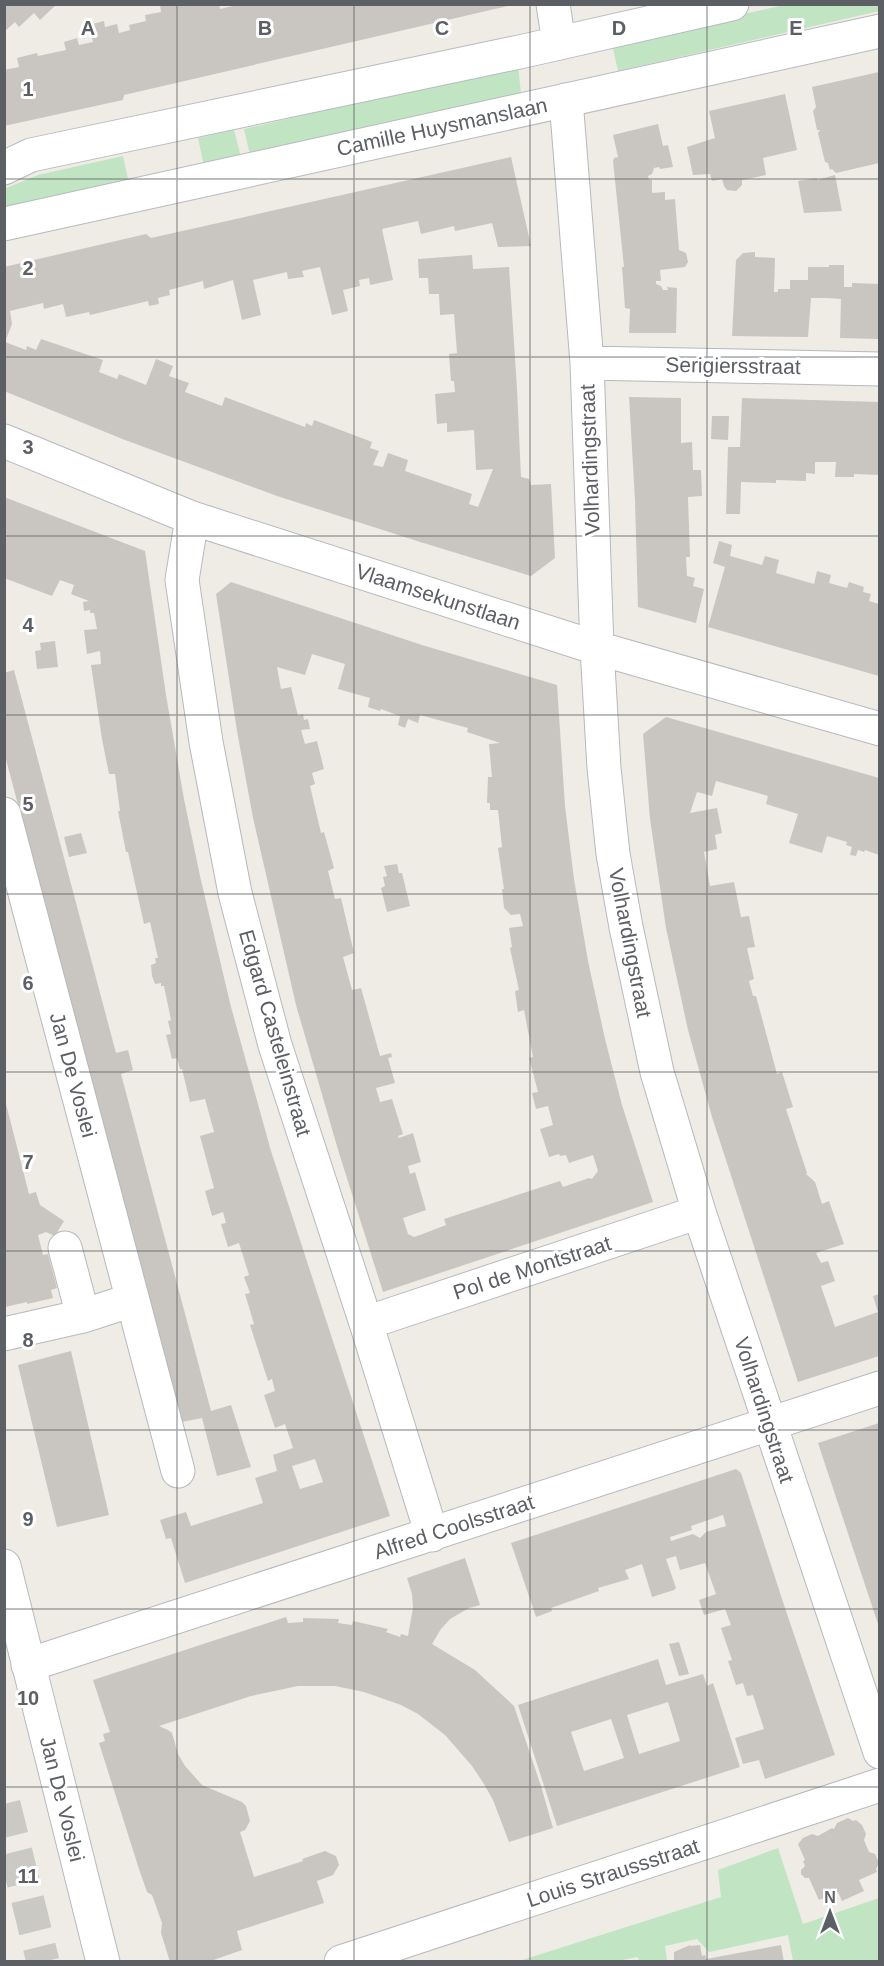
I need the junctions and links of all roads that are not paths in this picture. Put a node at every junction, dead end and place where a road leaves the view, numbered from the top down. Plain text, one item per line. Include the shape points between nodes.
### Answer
1 (553, 4) edge
2 (732, 4) edge
3 (879, 31) edge
4 (559, 43) junction
5 (566, 100) junction
6 (4, 168) edge
7 (4, 224) edge
8 (587, 363) junction
9 (879, 369) edge
10 (4, 441) edge
11 (192, 518) junction
12 (597, 648) junction
13 (879, 729) edge
14 (4, 814) edge
15 (699, 1212) junction
16 (65, 1248) dead end
17 (132, 1300) junction
18 (83, 1316) junction
19 (366, 1323) junction
20 (4, 1334) edge
21 (879, 1388) edge
22 (769, 1424) junction
23 (178, 1471) dead end
24 (432, 1535) junction
25 (4, 1566) edge
26 (28, 1665) junction
27 (879, 1752) edge
28 (879, 1785) edge
29 (344, 1961) edge
30 (103, 1962) edge

1 - 4 street
2 - 4 street
3 - 5 street, Camille Huysmanslaan
4 - 6 street via 31,155
5 - 7 street, Camille Huysmanslaan
5 - 8 street, Volhardingstraat
8 - 9 street, Serigiersstraat
8 - 12 street, Volhardingstraat
10 - 11 street, Vlaamsekunstlaan
11 - 12 street, Vlaamsekunstlaan
11 - 19 street, Edgard Casteleinstraat via 182,580 206,742 235,893 275,1045
12 - 13 street, Vlaamsekunstlaan
12 - 15 street, Volhardingstraat via 606,790 626,927 657,1072
14 - 17 street, Jan De Voslei
15 - 19 street, Pol de Montstraat
15 - 22 street, Volhardingstraat
16 - 18 street
17 - 18 street
17 - 23 street, Jan De Voslei
18 - 20 street
19 - 24 street, Edgard Casteleinstraat
21 - 22 street, Alfred Coolsstraat
22 - 24 street, Alfred Coolsstraat
22 - 27 street, Volhardingstraat
24 - 26 street, Alfred Coolsstraat
25 - 26 street, Jan De Voslei
26 - 30 street, Jan De Voslei
28 - 29 street, Louis Straussstraat

